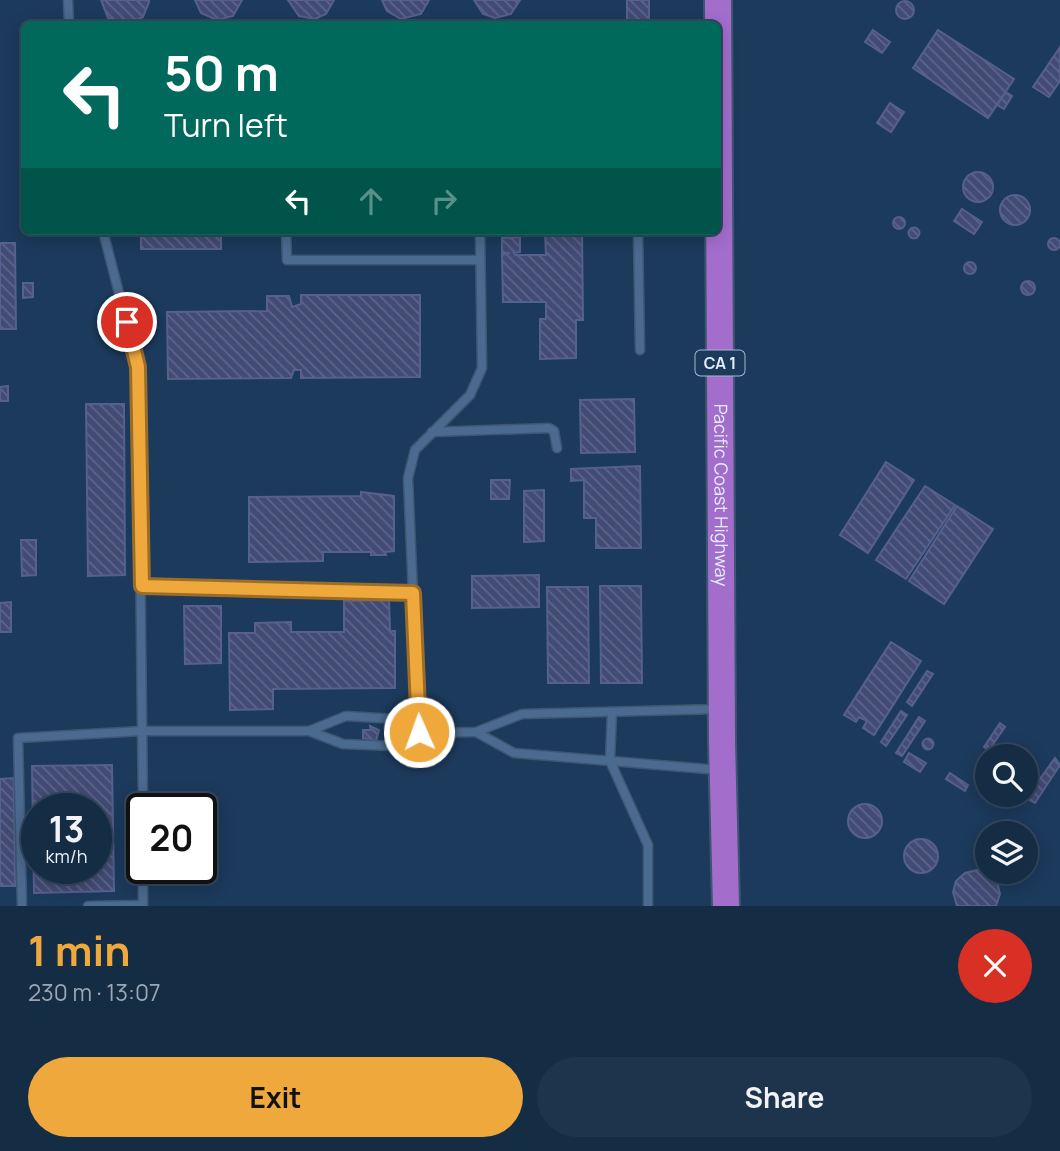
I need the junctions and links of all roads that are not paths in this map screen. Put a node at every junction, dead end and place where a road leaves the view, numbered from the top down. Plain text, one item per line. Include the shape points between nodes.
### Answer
1 (68, 0) edge
2 (718, 0) edge
3 (69, 21) edge
4 (718, 21) edge
5 (104, 235) edge
6 (286, 235) edge
7 (480, 235) edge
8 (638, 235) edge
9 (719, 235) edge
10 (480, 260) junction
11 (640, 350) dead end
12 (432, 432) junction
13 (557, 448) dead end
14 (142, 586) junction
15 (413, 593) junction
16 (722, 709) junction
17 (612, 712) junction
18 (142, 731) junction
19 (309, 731) junction
20 (416, 732) junction
21 (476, 732) junction
22 (610, 761) junction
23 (723, 770) junction
24 (143, 793) edge
25 (143, 884) edge
26 (143, 905) edge
27 (22, 906) edge
28 (88, 906) edge
29 (648, 906) edge
30 (726, 906) edge

1 - 3 lane
2 - 4 highway, Pacific Coast Highway / CA 1
5 - 14 lane via 138,367
6 - 10 lane via 286,260
7 - 10 lane
8 - 11 lane
9 - 16 highway, Pacific Coast Highway / CA 1
10 - 12 lane via 482,368 470,395
12 - 13 lane via 549,428 554,431
12 - 15 lane via 415,450 408,478
14 - 15 lane
14 - 18 lane
15 - 20 lane
16 - 17 lane
16 - 23 highway, Pacific Coast Highway / CA 1
17 - 21 lane via 522,714
17 - 22 lane
18 - 19 lane
18 - 24 lane
18 - 27 lane via 18,738
19 - 20 lane via 343,744 394,746
19 - 20 lane via 346,716 395,719
20 - 21 lane
21 - 22 lane via 514,753
22 - 23 lane
22 - 29 lane via 648,845
23 - 30 highway, Pacific Coast Highway / CA 1
25 - 26 lane
26 - 28 lane

